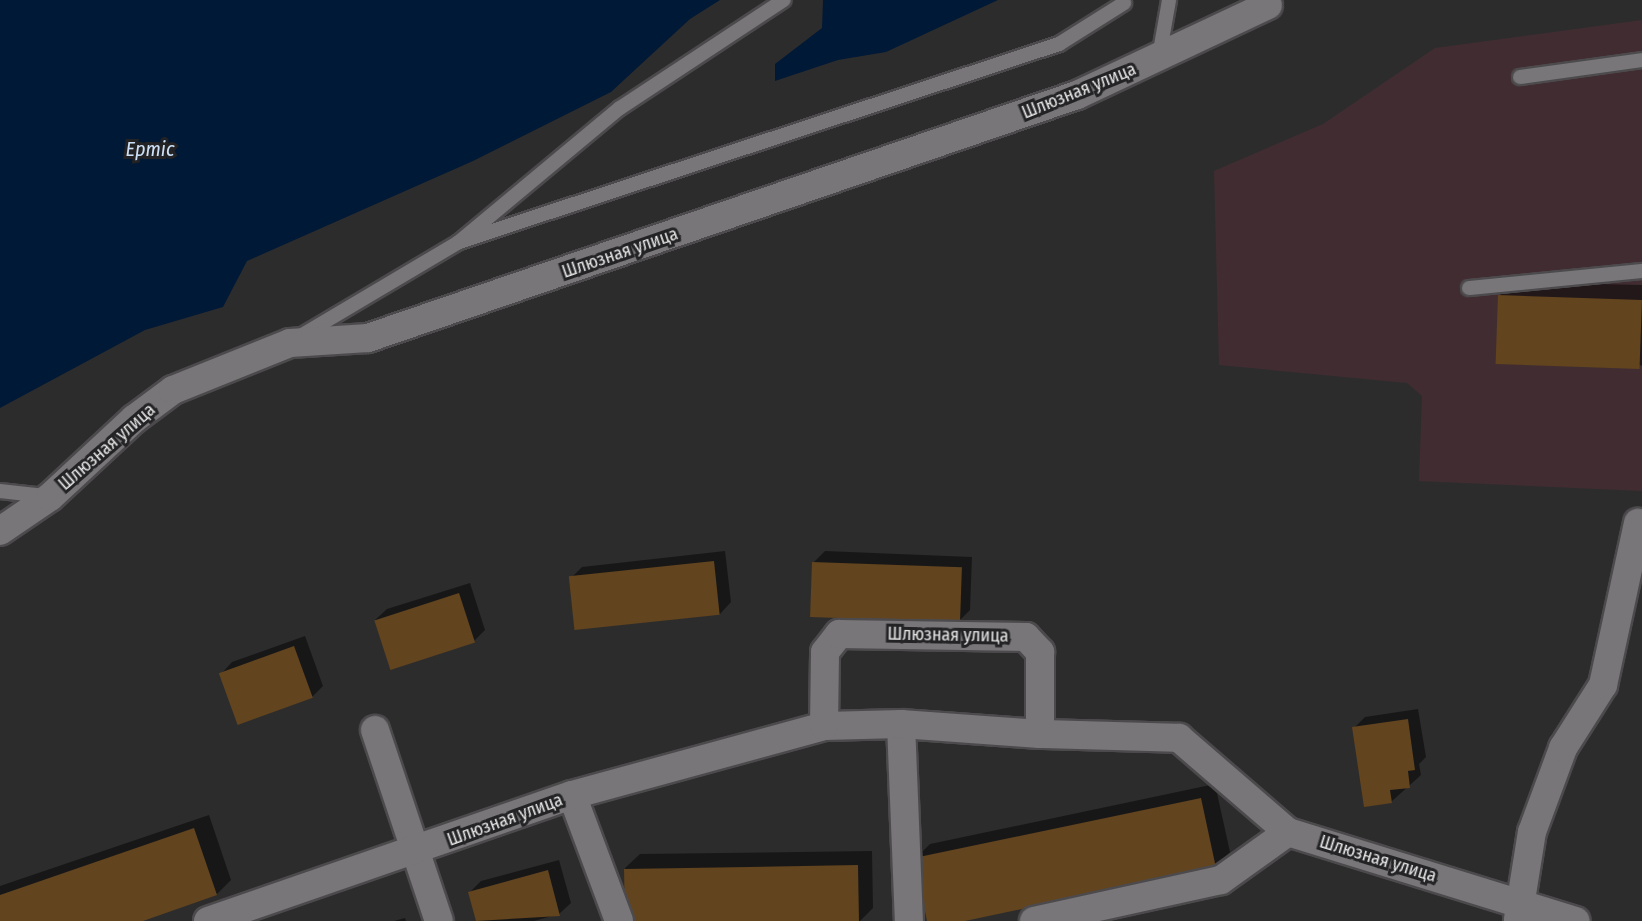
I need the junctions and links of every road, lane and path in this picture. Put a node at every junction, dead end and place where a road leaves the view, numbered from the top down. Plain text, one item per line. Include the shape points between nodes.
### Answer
1 (784, 0) edge
2 (1169, 0) edge
3 (1124, 3) dead end
4 (1268, 5) dead end
5 (1159, 58) junction
6 (1642, 60) edge
7 (1520, 76) dead end
8 (459, 242) junction
9 (1642, 272) edge
10 (1469, 288) dead end
11 (290, 343) junction
12 (0, 491) edge
13 (50, 496) junction
14 (1640, 524) edge
15 (0, 531) edge
16 (901, 724) junction
17 (824, 726) junction
18 (375, 730) dead end
19 (1040, 734) junction
20 (572, 795) junction
21 (1288, 832) junction
22 (415, 853) junction
23 (1520, 911) edge
24 (208, 921) edge
25 (439, 921) edge
26 (619, 921) edge
27 (909, 921) edge
28 (1034, 921) edge
29 (1576, 921) edge

1 - 8 lane via 620,108
2 - 5 lane
3 - 8 lane via 1059,44
4 - 5 street, Шлюзная улица
5 - 11 street, Шлюзная улица via 1077,95 368,338
6 - 7 lane
8 - 11 lane via 336,310
9 - 10 lane
11 - 13 street, Шлюзная улица via 173,390 134,418
12 - 13 lane
13 - 15 street, Шлюзная улица
14 - 23 street via 1603,685 1563,748 1532,832
16 - 17 street
16 - 19 street
16 - 27 street
17 - 19 street, Шлюзная улица via 825,652 839,633 1026,637 1040,652
17 - 20 street, Шлюзная улица
18 - 22 street
19 - 21 street, Шлюзная улица via 1179,738
20 - 22 street, Шлюзная улица
20 - 26 street
21 - 23 street, Шлюзная улица
21 - 28 street via 1221,880
22 - 24 street, Шлюзная улица
22 - 25 street
23 - 29 street, Шлюзная улица

